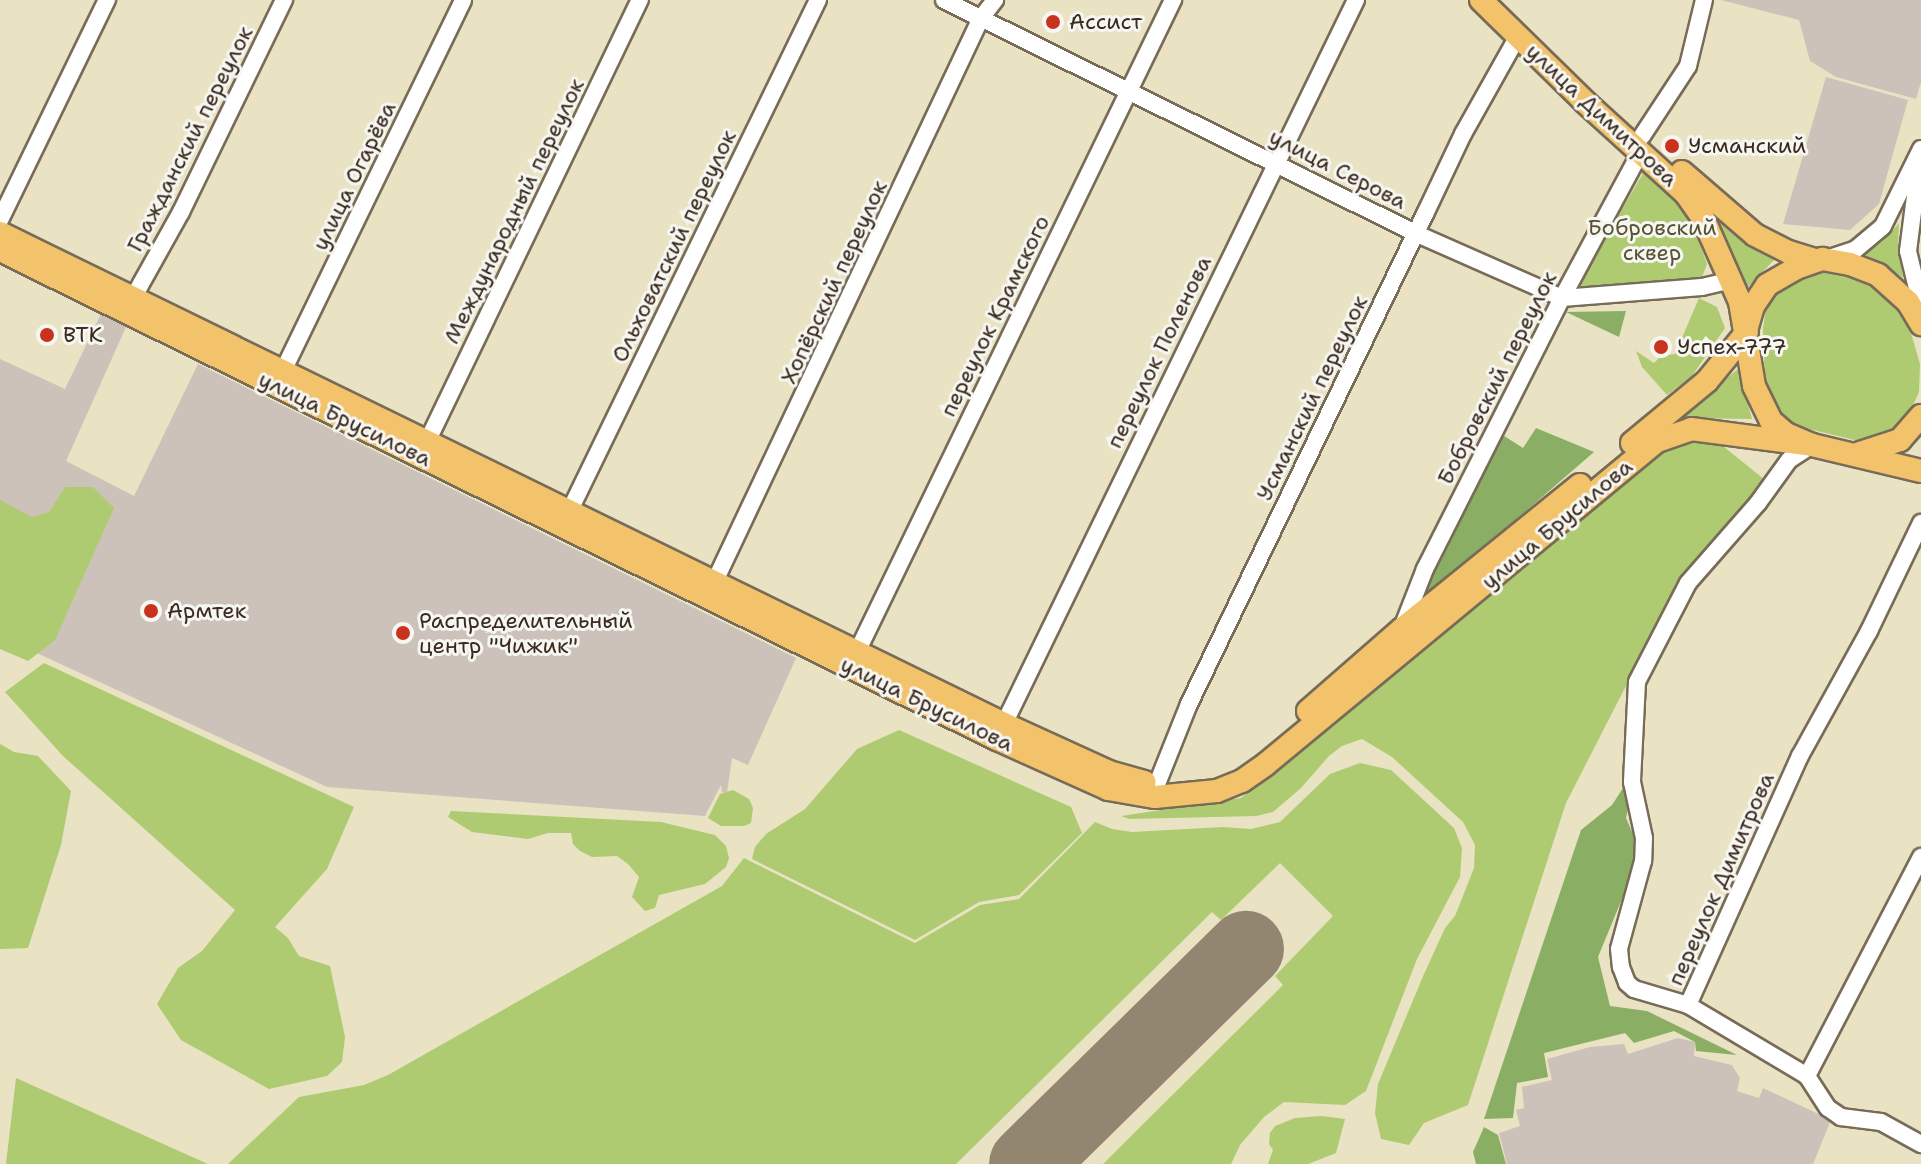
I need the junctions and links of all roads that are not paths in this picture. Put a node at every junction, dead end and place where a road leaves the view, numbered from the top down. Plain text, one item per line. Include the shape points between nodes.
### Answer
1 (107, 0) edge
2 (284, 0) edge
3 (463, 0) edge
4 (640, 0) edge
5 (818, 0) edge
6 (944, 0) edge
7 (995, 0) edge
8 (1173, 0) edge
9 (1356, 0) edge
10 (1481, 0) edge
11 (1497, 0) edge
12 (1704, 0) edge
13 (981, 18) junction
14 (1518, 36) junction
15 (1128, 91) junction
16 (1642, 143) junction
17 (1921, 149) edge
18 (1921, 157) edge
19 (1275, 161) junction
20 (0, 220) edge
21 (0, 233) edge
22 (1417, 234) junction
23 (0, 250) edge
24 (1819, 259) junction
25 (1732, 280) junction
26 (133, 298) junction
27 (1562, 298) junction
28 (1921, 305) edge
29 (1921, 324) edge
30 (1747, 330) junction
31 (283, 371) junction
32 (1921, 416) edge
33 (427, 442) junction
34 (1812, 445) junction
35 (1850, 453) junction
36 (1921, 471) edge
37 (495, 484) junction
38 (570, 510) junction
39 (1921, 523) edge
40 (714, 583) junction
41 (1402, 629) junction
42 (857, 652) junction
43 (1004, 724) junction
44 (1157, 784) junction
45 (1921, 857) edge
46 (1688, 1005) junction
47 (1807, 1076) junction
48 (1921, 1144) edge

1 - 20 street
2 - 26 street, Гражданский переулок
3 - 31 street, улица Огарёва
4 - 33 street, Международный переулок
5 - 38 street, Ольховатский переулок
6 - 13 street, улица Серова
7 - 13 street, Хопёрский переулок
8 - 15 street, переулок Крамского
9 - 19 street, переулок Поленова
10 - 14 main road, улица Димитрова
11 - 16 main road, улица Димитрова
12 - 16 street, Бобровский переулок via 1688,66
13 - 15 street, улица Серова
13 - 40 street, Хопёрский переулок
14 - 16 main road, улица Димитрова
14 - 22 street, Усманский переулок via 1463,134
15 - 19 street, улица Серова
15 - 42 street, переулок Крамского
16 - 24 main road, улица Димитрова via 1755,235
16 - 25 main road, улица Димитрова via 1703,218
16 - 27 street, Бобровский переулок
17 - 24 street via 1883,226 1856,249
18 - 28 street via 1908,251
19 - 22 street, улица Серова
19 - 43 street, переулок Поленова
21 - 26 main road, улица Брусилова
22 - 27 street, улица Серова
22 - 44 street, Усманский переулок via 1189,704
23 - 37 main road, улица Брусилова
24 - 29 main road, улица Димитрова via 1878,275 1908,302
24 - 30 main road, улица Димитрова via 1767,285 1753,306
25 - 27 street, улица Серова
25 - 30 main road, улица Димитрова
26 - 31 main road, улица Брусилова
27 - 41 street, Бобровский переулок via 1425,569
30 - 34 main road, улица Димитрова via 1760,406 1779,429
30 - 41 main road, улица Брусилова via 1724,364 1684,401
31 - 33 main road, улица Брусилова
32 - 35 main road, улица Димитрова via 1891,445
33 - 37 main road, улица Брусилова
34 - 35 main road, улица Димитрова
34 - 37 main road, улица Брусилова via 1691,429 1657,441 1266,764 1217,791 1155,797 1108,789 997,739
34 - 46 street via 1789,460 1688,583 1637,682 1632,782 1644,838 1643,861 1619,949 1621,967 1634,989
35 - 36 main road, улица Димитрова
37 - 38 main road, улица Брусилова
38 - 40 main road, улица Брусилова
39 - 46 street, переулок Димитрова via 1800,756
40 - 42 main road, улица Брусилова
41 - 44 main road, улица Брусилова via 1254,758 1219,776
42 - 43 main road, улица Брусилова
43 - 44 main road, улица Брусилова via 1109,772
45 - 47 street
46 - 47 street, переулок Димитрова
47 - 48 street, переулок Димитрова via 1815,1093 1841,1117 1881,1122

